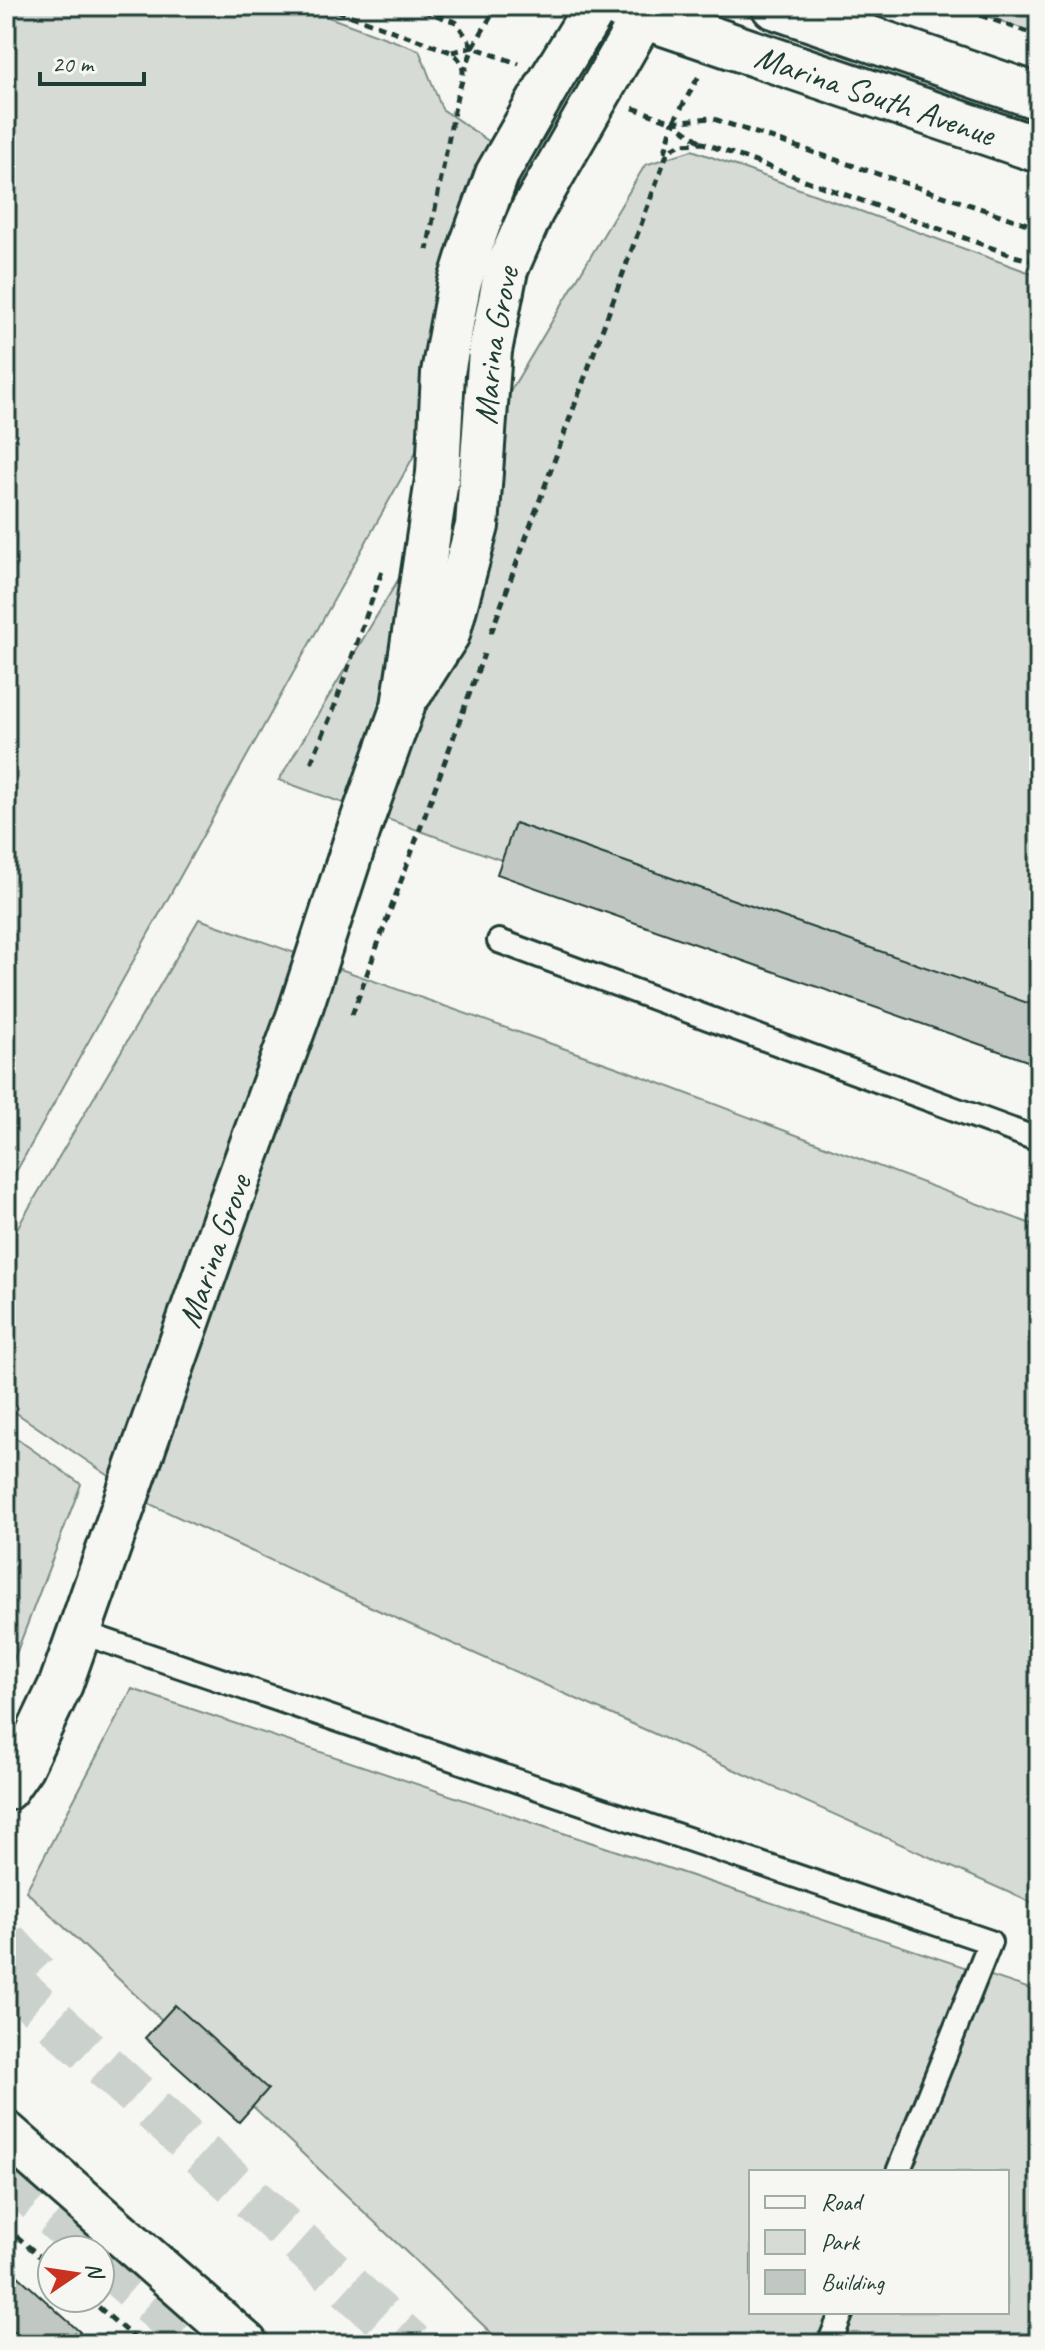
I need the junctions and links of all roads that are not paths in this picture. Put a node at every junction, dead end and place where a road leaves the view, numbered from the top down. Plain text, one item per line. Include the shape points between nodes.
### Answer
1 (596, 6) edge
2 (774, 6) edge
3 (637, 9) edge
4 (1039, 97) edge
5 (1039, 150) edge
6 (403, 706) junction
7 (499, 941) dead end
8 (1039, 1140) edge
9 (80, 1632) junction
10 (6, 1789) edge
11 (6, 2133) edge
12 (899, 2170) edge
13 (841, 2314) edge
14 (246, 2344) edge
15 (829, 2344) edge

1 - 6 street, Marina Grove via 497,174 459,285 443,373 431,530
2 - 4 street, Marina South Avenue
3 - 5 street, Marina South Avenue
3 - 6 street, Marina Grove via 506,270 490,351 477,526 448,634
6 - 9 street, Marina Grove
7 - 8 lane
9 - 10 street, Marina Grove via 61,1684
9 - 12 lane via 990,1942
11 - 14 street
13 - 15 lane

